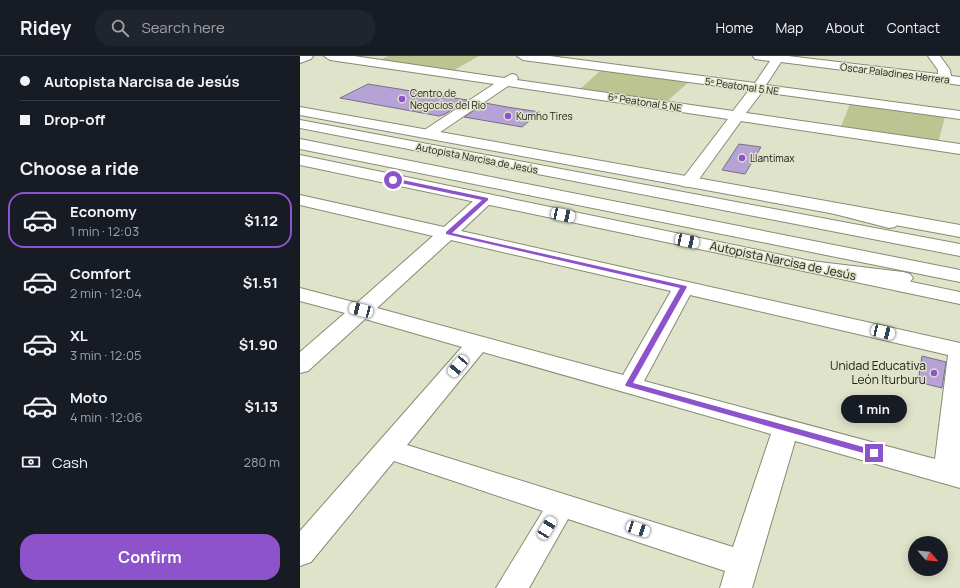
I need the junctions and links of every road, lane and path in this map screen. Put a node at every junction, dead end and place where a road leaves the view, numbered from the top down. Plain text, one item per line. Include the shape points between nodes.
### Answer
1 (307, 56) edge
2 (330, 56) edge
3 (524, 56) edge
4 (759, 56) edge
5 (934, 56) edge
6 (545, 57) edge
7 (779, 57) edge
8 (300, 59) edge
9 (945, 79) junction
10 (507, 81) junction
11 (960, 81) edge
12 (758, 88) junction
13 (300, 111) edge
14 (960, 115) edge
15 (735, 116) junction
16 (300, 124) edge
17 (428, 134) junction
18 (300, 144) edge
19 (960, 149) edge
20 (300, 160) edge
21 (688, 182) junction
22 (486, 199) junction
23 (300, 200) edge
24 (833, 208) junction
25 (960, 231) edge
26 (448, 233) junction
27 (960, 241) edge
28 (960, 250) edge
29 (811, 267) junction
30 (960, 276) edge
31 (960, 286) edge
32 (684, 287) junction
33 (300, 294) edge
34 (960, 298) edge
35 (361, 310) junction
36 (478, 343) junction
37 (960, 350) edge
38 (300, 365) edge
39 (629, 385) junction
40 (786, 428) junction
41 (389, 449) junction
42 (954, 475) edge
43 (562, 504) junction
44 (300, 554) edge
45 (740, 576) edge
46 (512, 588) edge

1 - 8 main road
2 - 10 main road, 6º Peatonal 5 NE
3 - 6 main road, 5º Peatonal 5 NE
4 - 7 main road, Óscar Paladines Herrera
5 - 9 main road via 944,70
6 - 10 main road
6 - 12 main road, 5º Peatonal 5 NE
7 - 9 main road, Óscar Paladines Herrera
7 - 12 main road
9 - 11 main road, Óscar Paladines Herrera
10 - 15 main road, 6º Peatonal 5 NE
10 - 17 main road
12 - 14 main road, 5º Peatonal 5 NE
12 - 15 main road
13 - 17 main road, Autopista Narcisa de Jesús
15 - 19 main road, 6º Peatonal 5 NE
15 - 21 main road
16 - 28 main road, Autopista Narcisa de Jesús
17 - 21 main road, Autopista Narcisa de Jesús
18 - 30 main road, Autopista Narcisa de Jesús
20 - 22 main road, Autopista Narcisa de Jesús
21 - 24 main road, Autopista Narcisa de Jesús
22 - 26 main road
22 - 29 main road, Autopista Narcisa de Jesús
23 - 26 main road
24 - 25 main road, Autopista Narcisa de Jesús
24 - 27 main road
26 - 32 main road
26 - 35 main road
29 - 31 main road
29 - 34 main road, Autopista Narcisa de Jesús
32 - 37 main road
32 - 39 main road
33 - 35 main road
35 - 36 main road
35 - 38 main road
36 - 39 main road
36 - 41 main road
37 - 42 main road
39 - 40 main road
40 - 42 main road
40 - 45 main road
41 - 43 main road
41 - 44 main road
43 - 45 main road
43 - 46 main road

